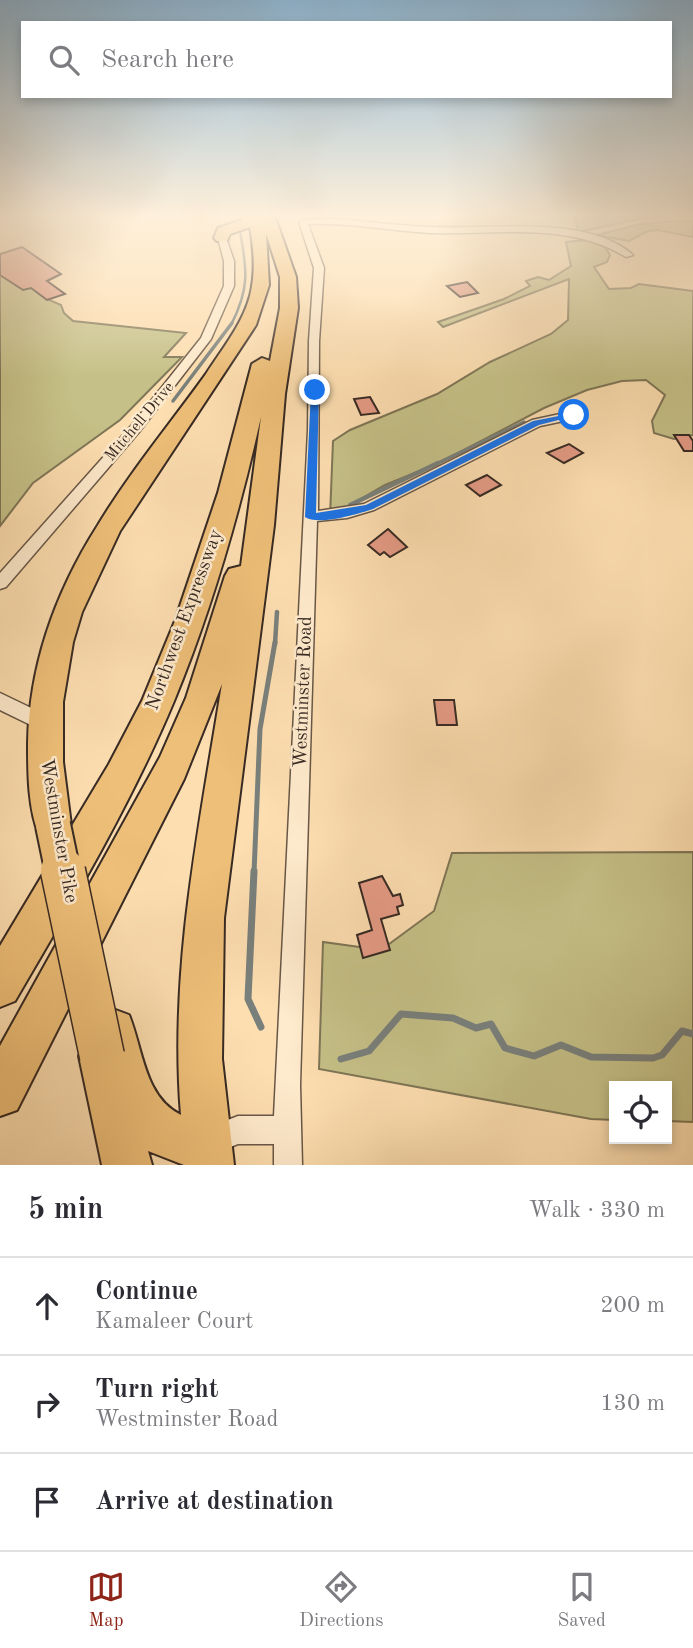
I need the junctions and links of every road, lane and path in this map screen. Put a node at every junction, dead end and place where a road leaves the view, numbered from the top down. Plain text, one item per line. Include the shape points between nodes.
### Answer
1 (229, 268) edge
2 (263, 268) edge
3 (271, 268) edge
4 (280, 268) edge
5 (319, 268) edge
6 (274, 394) junction
7 (574, 415) dead end
8 (311, 517) junction
9 (0, 583) edge
10 (0, 701) edge
11 (43, 723) junction
12 (0, 986) edge
13 (108, 1044) junction
14 (0, 1093) edge
15 (286, 1130) junction
16 (200, 1158) edge
17 (127, 1165) edge
18 (288, 1165) edge

1 - 9 street, Mitchell Drive via 229,286 211,330 165,394
2 - 11 highway, Westminster Pike via 250,320 81,579 58,643
3 - 12 highway, Northwest Expressway via 275,308 256,393 201,588 158,702 64,881
4 - 6 highway via 290,293
5 - 8 street, Westminster Road
6 - 14 highway, Northwest Expressway via 237,584 202,698 172,768
6 - 16 highway via 260,537 204,918
7 - 8 street via 536,423 369,507
8 - 15 street, Westminster Road
10 - 11 street
11 - 13 highway, Westminster Pike, bridge via 58,817
13 - 16 highway via 151,1125
13 - 17 highway, Westminster Pike
15 - 16 street via 239,1130
15 - 18 street, Westminster Road

